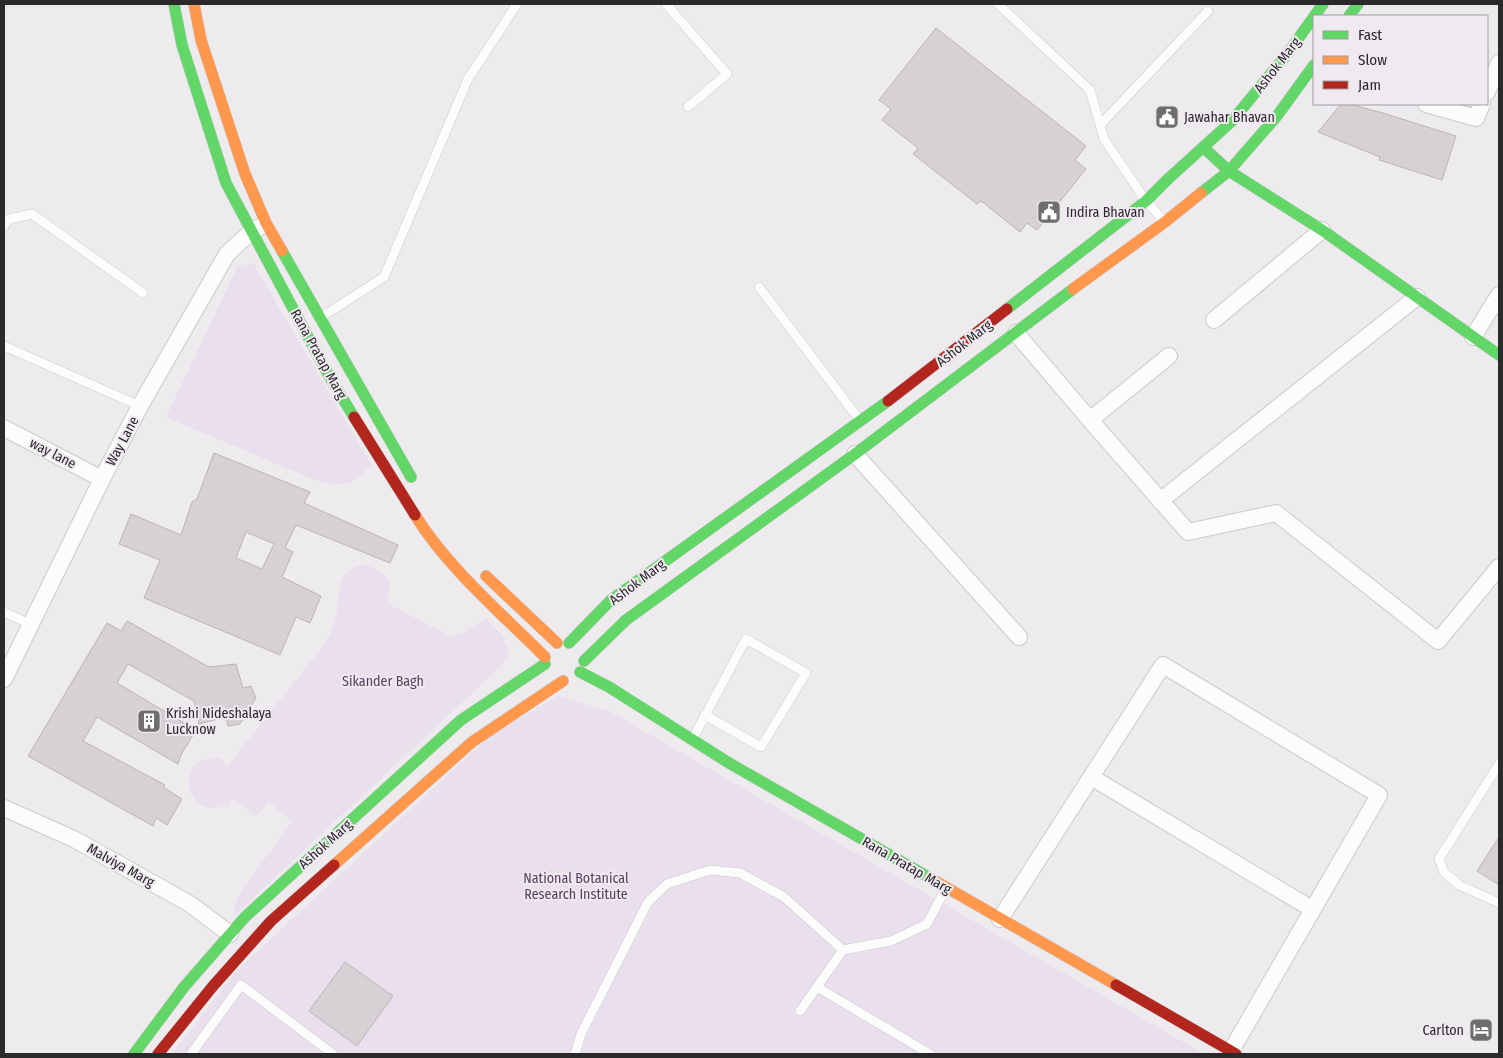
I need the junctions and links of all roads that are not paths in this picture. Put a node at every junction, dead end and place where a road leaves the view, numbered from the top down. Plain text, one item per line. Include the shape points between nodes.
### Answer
1 (174, 4) edge
2 (194, 4) edge
3 (517, 4) edge
4 (666, 4) edge
5 (998, 4) edge
6 (1323, 4) edge
7 (1358, 4) edge
8 (1208, 11) dead end
9 (1315, 15) edge
10 (1350, 15) edge
11 (1313, 18) edge
12 (1499, 63) edge
13 (1313, 69) edge
14 (1488, 90) edge
15 (1430, 105) edge
16 (1482, 105) edge
17 (688, 107) dead end
18 (1100, 125) junction
19 (1203, 147) junction
20 (1229, 171) junction
21 (1146, 201) junction
22 (1165, 222) junction
23 (266, 223) junction
24 (4, 226) edge
25 (1322, 230) junction
26 (252, 231) junction
27 (759, 287) dead end
28 (142, 293) dead end
29 (1499, 295) edge
30 (1417, 297) junction
31 (320, 318) junction
32 (1214, 320) dead end
33 (1016, 333) junction
34 (1473, 336) junction
35 (4, 346) edge
36 (1499, 355) edge
37 (1169, 356) dead end
38 (140, 406) junction
39 (1090, 420) junction
40 (861, 421) junction
41 (4, 428) edge
42 (855, 454) junction
43 (102, 479) junction
44 (416, 486) dead end
45 (1160, 501) junction
46 (1499, 567) edge
47 (478, 569) dead end
48 (4, 612) edge
49 (30, 624) junction
50 (1019, 637) dead end
51 (557, 643) junction
52 (569, 643) junction
53 (584, 660) junction
54 (545, 661) junction
55 (580, 672) junction
56 (4, 679) edge
57 (563, 681) junction
58 (705, 716) junction
59 (691, 740) junction
60 (1499, 764) edge
61 (1091, 777) junction
62 (4, 808) edge
63 (946, 888) junction
64 (1499, 903) edge
65 (1312, 909) junction
66 (1000, 919) junction
67 (230, 934) junction
68 (843, 950) junction
69 (233, 979) junction
70 (817, 987) junction
71 (800, 1011) dead end
72 (327, 1052) edge
73 (1233, 1053) edge
74 (134, 1054) edge
75 (158, 1054) edge
76 (191, 1054) edge
77 (575, 1054) edge
78 (930, 1054) edge

1 - 26 main road, Rana Pratap Marg via 182,45 226,183
2 - 23 main road, Rana Pratap Marg via 201,40 245,174
3 - 31 lane via 468,78 384,278
4 - 17 lane via 727,74
5 - 18 lane via 1090,90
6 - 9 main road, Ashok Marg
7 - 10 main road
8 - 18 lane
11 - 19 main road, Ashok Marg via 1232,121
12 - 14 street
13 - 20 main road, Ashok Marg
15 - 16 street via 1476,118
18 - 21 lane via 1104,139
19 - 20 main road
19 - 21 main road, Ashok Marg
20 - 22 main road, Ashok Marg
20 - 25 main road
21 - 22 lane
21 - 40 main road, Ashok Marg
22 - 33 main road, Ashok Marg
23 - 26 street, Way Lane
23 - 31 main road, Rana Pratap Marg
24 - 28 lane via 9,219 32,214
25 - 30 main road
25 - 32 street
26 - 38 street, Way Lane via 227,254
26 - 54 main road, Rana Pratap Marg via 329,376 425,531
27 - 40 lane
29 - 34 street
30 - 34 main road
30 - 45 street
31 - 44 main road, Rana Pratap Marg
33 - 39 street
33 - 42 main road, Ashok Marg
34 - 36 main road
35 - 38 lane
37 - 39 street
38 - 43 street, Way Lane
39 - 45 street
40 - 52 main road, Ashok Marg via 611,600
41 - 43 street, way lane
42 - 50 street
42 - 53 main road, Ashok Marg via 626,620
43 - 49 street, Way Lane
45 - 46 street via 1188,532 1276,513 1438,641
47 - 51 main road
48 - 49 lane
49 - 56 street, Way Lane
51 - 52 main road
51 - 54 main road via 547,651
52 - 53 main road via 579,649
53 - 55 main road
54 - 57 main road via 551,676
54 - 67 main road, Ashok Marg via 460,720
55 - 57 main road
55 - 59 main road, Rana Pratap Marg
57 - 69 main road, Ashok Marg via 472,742 270,921
58 - 58 lane via 746,639 806,673 761,747
58 - 59 lane
59 - 63 main road, Rana Pratap Marg
60 - 64 lane via 1439,859 1444,872 1459,885
61 - 65 street
61 - 65 street via 1162,665 1188,680 1379,795
61 - 66 street
62 - 67 street, Malviya Marg via 83,844 190,904
63 - 66 main road, Rana Pratap Marg
63 - 68 lane via 927,924 891,941
65 - 73 street
66 - 73 main road, Rana Pratap Marg
67 - 74 main road, Ashok Marg via 184,987
68 - 70 lane
68 - 77 lane via 784,897 740,873 710,870 667,884 648,902 581,1034
69 - 72 lane
69 - 75 main road, Ashok Marg via 185,1018
69 - 76 lane
70 - 71 lane
70 - 78 lane

